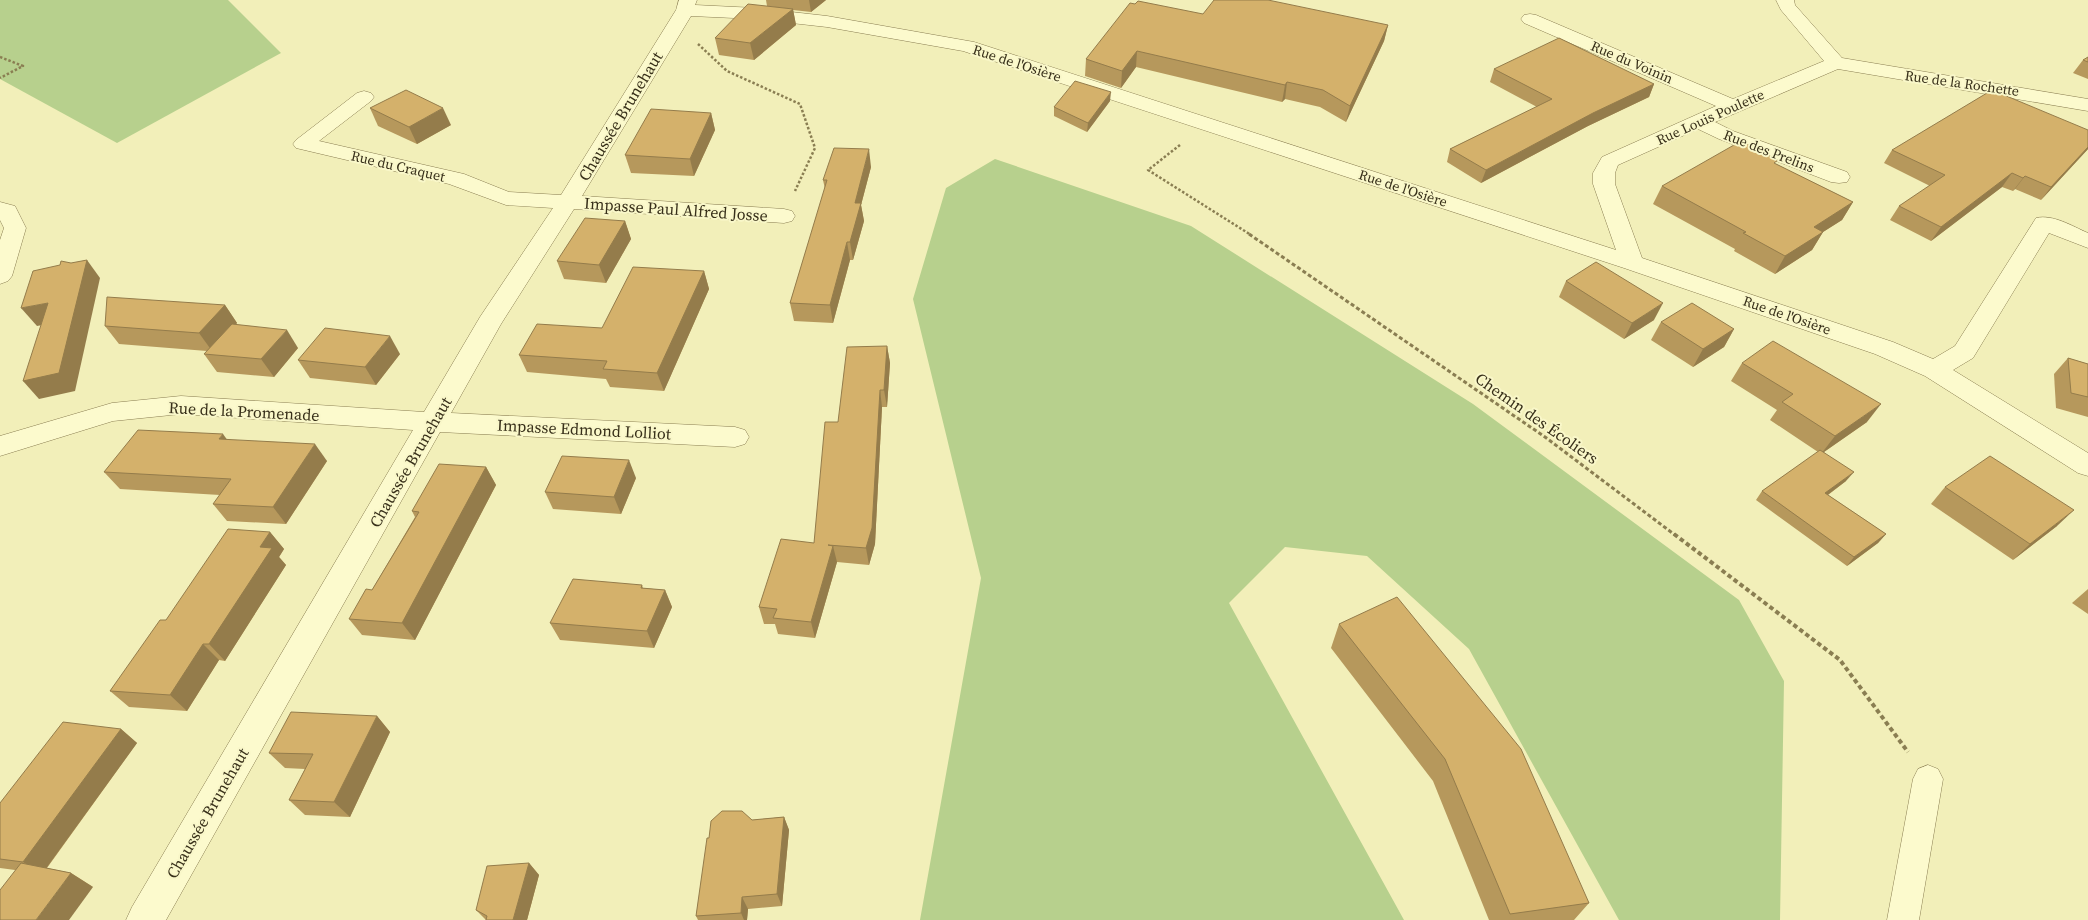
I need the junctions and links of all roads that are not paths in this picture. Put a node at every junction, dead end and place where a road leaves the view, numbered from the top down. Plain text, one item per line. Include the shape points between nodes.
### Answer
1 (1785, 0) edge
2 (686, 5) edge
3 (1530, 19) dead end
4 (1836, 63) junction
5 (364, 97) dead end
6 (2088, 105) edge
7 (1733, 106) junction
8 (1700, 122) junction
9 (1839, 177) dead end
10 (568, 201) junction
11 (0, 209) edge
12 (784, 216) road end
13 (2088, 241) edge
14 (1632, 263) junction
15 (0, 276) edge
16 (1934, 370) junction
17 (433, 422) junction
18 (735, 437) dead end
19 (0, 446) edge
20 (2088, 466) edge
21 (1928, 778) road end
22 (145, 920) edge
23 (1903, 920) edge

1 - 4 street
2 - 10 street, Chaussée Brunehaut
2 - 14 street, Rue de l'Osière via 869,27 967,46
3 - 7 street, Rue du Voinin
4 - 6 street, Rue de la Rochette via 2044,95
4 - 7 street, Rue Louis Poulette
5 - 10 street, Rue du Craquet via 303,144 456,179 506,198
7 - 8 street, Rue Louis Poulette
8 - 9 street, Rue des Prelins via 1726,135
8 - 14 street, Rue Louis Poulette via 1609,161 1604,184
10 - 12 street, Impasse Paul Alfred Josse
10 - 17 street, Chaussée Brunehaut via 489,323
11 - 15 street via 7,211 15,228
13 - 16 street via 2044,223 1964,352
14 - 16 street, Rue de l'Osière via 1884,348
16 - 20 street, Rue de l'Osière
17 - 18 street, Impasse Edmond Lolliot
17 - 19 street, Rue de la Promenade via 181,405 112,412
17 - 22 street, Chaussée Brunehaut
21 - 23 lane

